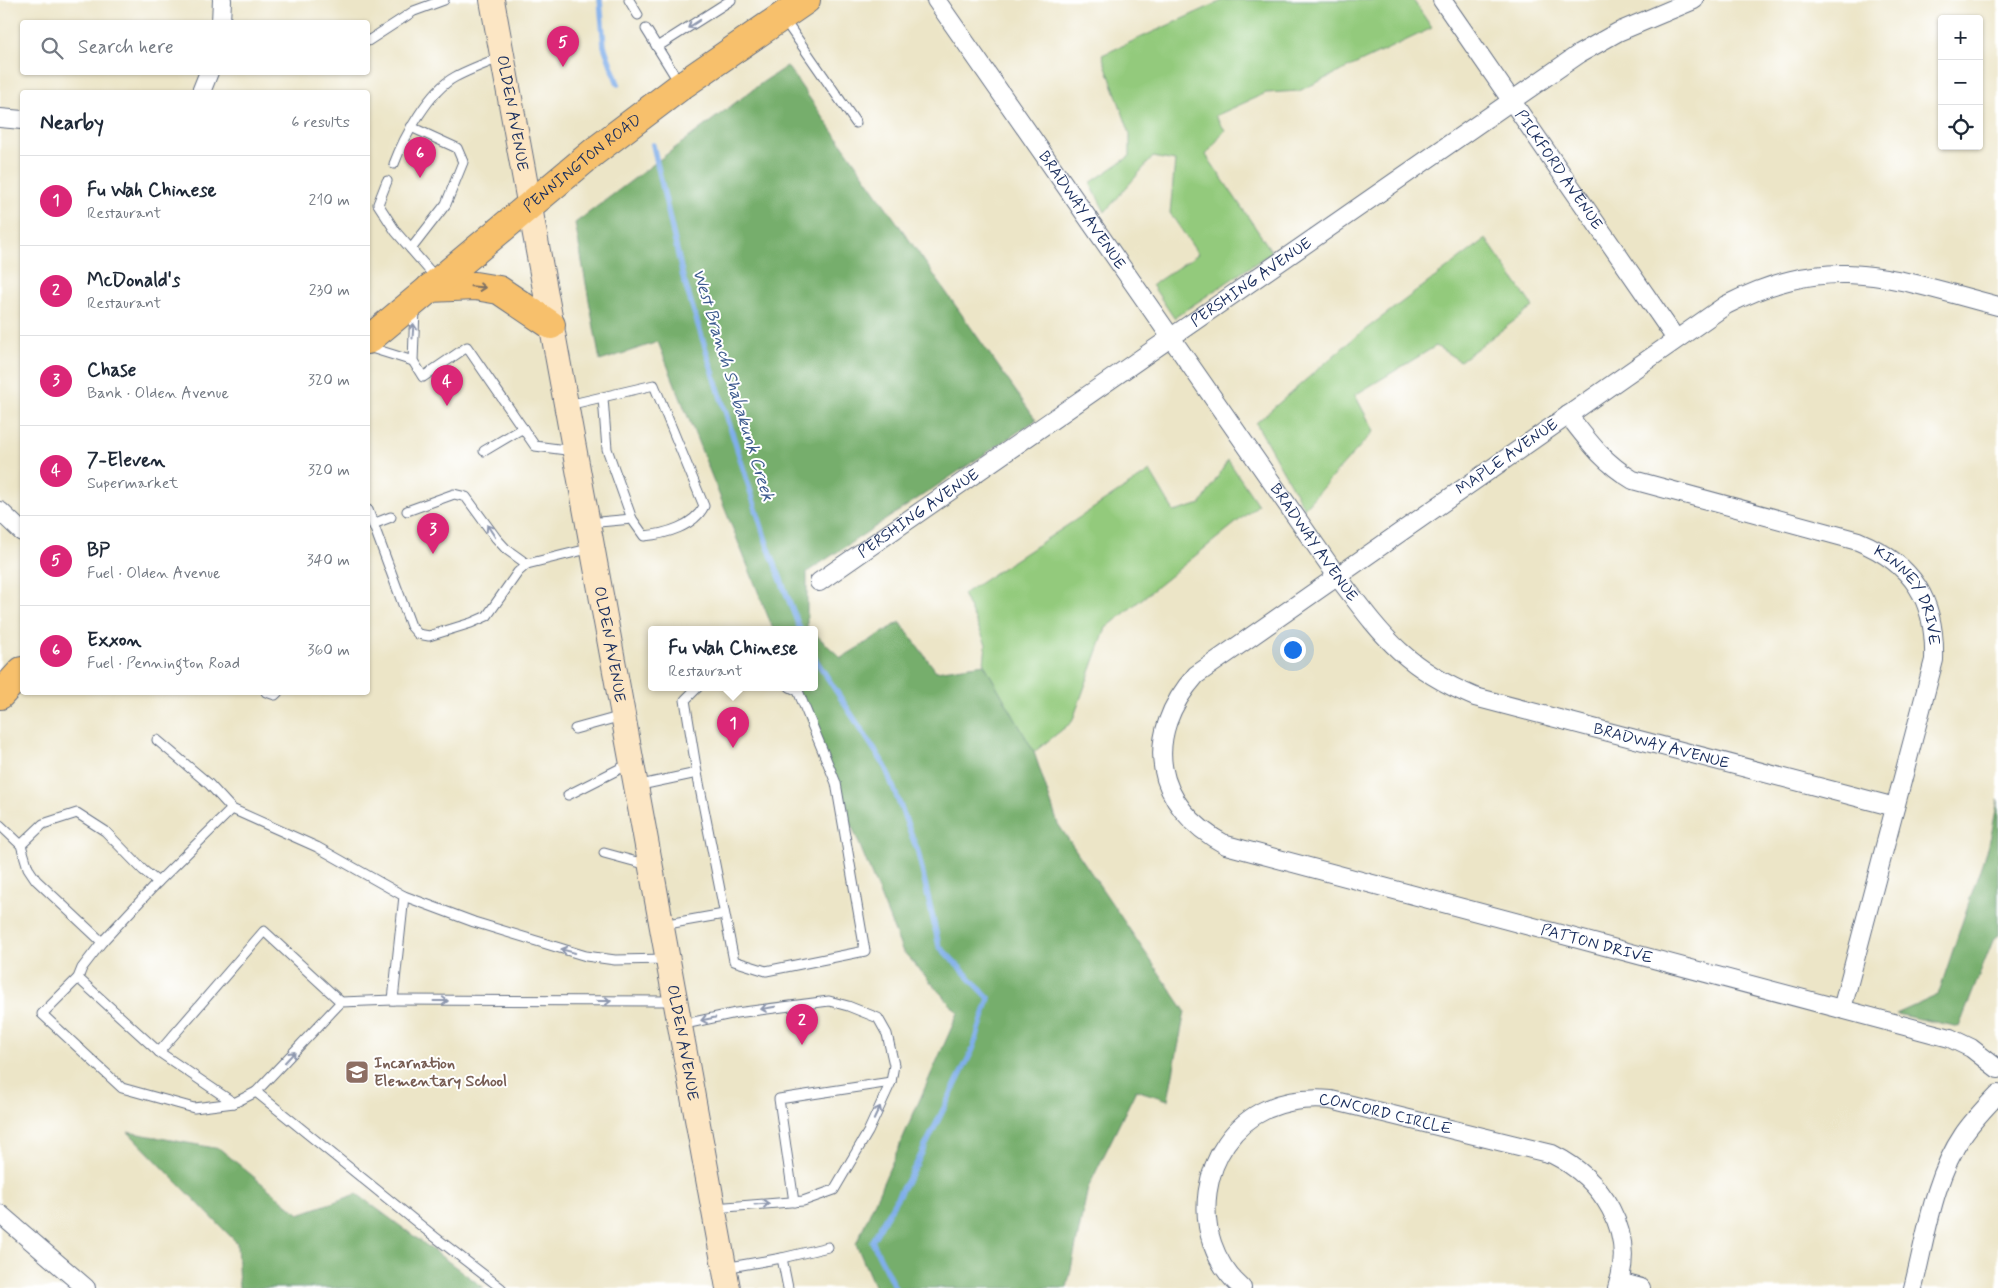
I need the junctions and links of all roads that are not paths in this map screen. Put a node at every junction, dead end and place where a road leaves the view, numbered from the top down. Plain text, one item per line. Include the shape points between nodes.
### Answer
1 (222, 0) edge
2 (444, 0) edge
3 (492, 0) edge
4 (629, 0) edge
5 (731, 0) edge
6 (936, 0) edge
7 (1442, 0) edge
8 (1694, 0) edge
9 (798, 5) edge
10 (638, 15) dead end
11 (221, 20) edge
12 (646, 29) dead end
13 (370, 40) edge
14 (657, 47) junction
15 (502, 57) junction
16 (208, 75) edge
17 (681, 86) junction
18 (202, 90) edge
19 (1512, 101) junction
20 (0, 118) edge
21 (20, 120) edge
22 (856, 123) dead end
23 (411, 127) junction
24 (394, 164) dead end
25 (387, 181) dead end
26 (529, 205) junction
27 (411, 249) junction
28 (428, 290) junction
29 (1998, 306) edge
30 (551, 325) junction
31 (1171, 337) junction
32 (370, 338) edge
33 (1676, 339) junction
34 (370, 348) edge
35 (413, 361) junction
36 (603, 398) junction
37 (566, 406) junction
38 (1568, 415) junction
39 (522, 428) junction
40 (484, 451) dead end
41 (574, 451) junction
42 (0, 511) edge
43 (407, 511) dead end
44 (370, 516) edge
45 (391, 517) dead end
46 (632, 519) junction
47 (588, 523) junction
48 (373, 524) junction
49 (20, 530) edge
50 (592, 548) junction
51 (527, 564) junction
52 (1337, 576) junction
53 (819, 582) dead end
54 (20, 673) edge
55 (694, 691) edge
56 (798, 691) edge
57 (0, 695) edge
58 (622, 716) junction
59 (575, 729) dead end
60 (157, 740) dead end
61 (632, 763) junction
62 (697, 773) junction
63 (636, 786) junction
64 (568, 794) dead end
65 (232, 808) junction
66 (1895, 808) junction
67 (0, 825) edge
68 (1195, 825) joint
69 (21, 845) junction
70 (604, 853) dead end
71 (651, 866) junction
72 (158, 882) junction
73 (404, 896) junction
74 (724, 914) junction
75 (662, 925) junction
76 (102, 942) junction
77 (668, 959) junction
78 (78, 978) junction
79 (393, 1000) junction
80 (676, 1001) junction
81 (341, 1002) junction
82 (1842, 1008) junction
83 (680, 1025) junction
84 (159, 1052) junction
85 (1998, 1069) edge
86 (891, 1082) junction
87 (256, 1092) junction
88 (1998, 1094) edge
89 (234, 1103) junction
90 (794, 1202) junction
91 (713, 1208) junction
92 (0, 1214) edge
93 (828, 1247) dead end
94 (782, 1258) junction
95 (726, 1278) edge
96 (1618, 1285) edge
97 (86, 1288) edge
98 (501, 1288) edge
99 (788, 1288) edge
100 (1242, 1288) edge
101 (1641, 1288) edge
102 (1913, 1288) edge

1 - 11 street
2 - 13 lane via 414,11
3 - 15 main road, OLDEN AVENUE
4 - 10 lane
5 -> 14 lane
6 - 31 street, BRADWAY AVENUE
7 - 19 street, PICKFORD AVENUE
8 - 19 street, PERSHING AVENUE via 1618,32 1579,54
9 - 17 main road, PENNINGTON ROAD
9 - 22 lane
12 - 14 lane
14 - 17 lane
15 - 23 lane via 454,78 427,104
15 - 26 main road, OLDEN AVENUE
16 - 18 street
17 - 26 main road, PENNINGTON ROAD
19 - 31 street, PERSHING AVENUE
19 - 33 street, PICKFORD AVENUE
20 - 21 street
23 - 24 lane
23 - 27 lane via 457,148 463,162 446,204
25 - 27 lane via 378,204 385,218
26 - 28 main road, PENNINGTON ROAD
26 - 30 main road, OLDEN AVENUE
27 - 28 lane
28 -> 30 main road via 475,286 499,290
28 - 32 main road, PENNINGTON ROAD
35 -> 28 lane
29 - 33 street, MAPLE AVENUE via 1888,277 1856,273 1820,274 1788,279 1754,291 1726,305
30 - 37 main road, OLDEN AVENUE
31 - 52 street, BRADWAY AVENUE
31 - 53 street, PERSHING AVENUE
33 - 38 street, MAPLE AVENUE
34 - 35 lane
35 - 39 lane via 423,377 467,347
36 - 37 lane
36 - 46 lane via 607,449
36 - 46 lane via 654,385 704,506 699,516 660,535 644,536
37 - 41 main road, OLDEN AVENUE
38 - 52 street, MAPLE AVENUE
38 - 66 street, KINNEY DRIVE via 1598,454 1633,480 1858,541 1878,550 1908,574 1921,592 1930,614 1934,660
39 - 40 lane
39 - 41 lane via 535,446
41 - 47 main road, OLDEN AVENUE
42 - 49 street
51 -> 43 lane via 506,549 466,497 454,494
44 - 48 lane
45 - 48 lane
46 - 47 lane
47 - 50 main road, OLDEN AVENUE
48 - 51 lane via 405,612 418,634 429,636 487,616
50 - 51 lane
50 - 58 main road, OLDEN AVENUE
52 - 66 street, BRADWAY AVENUE via 1394,647 1417,667 1446,685 1468,694
52 - 68 street, MAPLE AVENUE via 1196,675 1170,711 1162,750 1164,770 1178,806
54 - 57 main road
55 - 62 lane via 685,700
56 - 74 lane via 836,783 865,951 766,971 734,961
58 - 59 lane
58 - 61 main road, OLDEN AVENUE
60 - 65 lane
61 - 63 main road, OLDEN AVENUE
61 - 64 lane
62 - 63 lane
62 - 74 lane
63 - 71 main road, OLDEN AVENUE
65 - 72 lane
65 - 73 lane via 317,846
66 - 82 street, KINNEY DRIVE
67 - 69 lane
68 - 82 street, PATTON DRIVE via 1212,838 1240,850
69 - 72 lane via 43,824 77,813 105,831
69 - 76 lane via 28,868 36,880
70 - 71 lane
71 - 75 main road, OLDEN AVENUE
72 - 76 lane
77 -> 73 lane via 615,960 586,956 474,922
73 - 79 lane
74 - 75 lane
75 - 77 main road, OLDEN AVENUE
76 - 78 lane
77 - 80 main road, OLDEN AVENUE
78 - 84 lane
78 - 89 lane via 42,1014 122,1088 194,1108
79 -> 80 lane
79 - 81 lane
80 - 83 main road, OLDEN AVENUE
81 - 84 lane via 264,931
87 -> 81 lane
82 - 85 street, PATTON DRIVE via 1950,1038 1971,1048
86 -> 83 lane via 894,1065 887,1034 878,1018 848,1006 829,1001 802,1003
83 - 91 main road, OLDEN AVENUE
84 - 89 lane
90 -> 86 lane via 834,1190 868,1132
86 - 90 lane via 779,1099
87 - 89 lane
87 - 98 lane
88 - 102 street via 1963,1135 1950,1157 1940,1181
91 -> 90 lane
91 - 95 main road, OLDEN AVENUE
92 - 97 street
93 - 94 lane
94 - 95 lane
94 - 99 lane
96 - 100 street, CONCORD CIRCLE via 1622,1256 1620,1233 1612,1212 1602,1193 1570,1163 1552,1154 1312,1098 1266,1109 1247,1121 1217,1158 1209,1179 1207,1226 1213,1246 1223,1266
96 - 101 street

